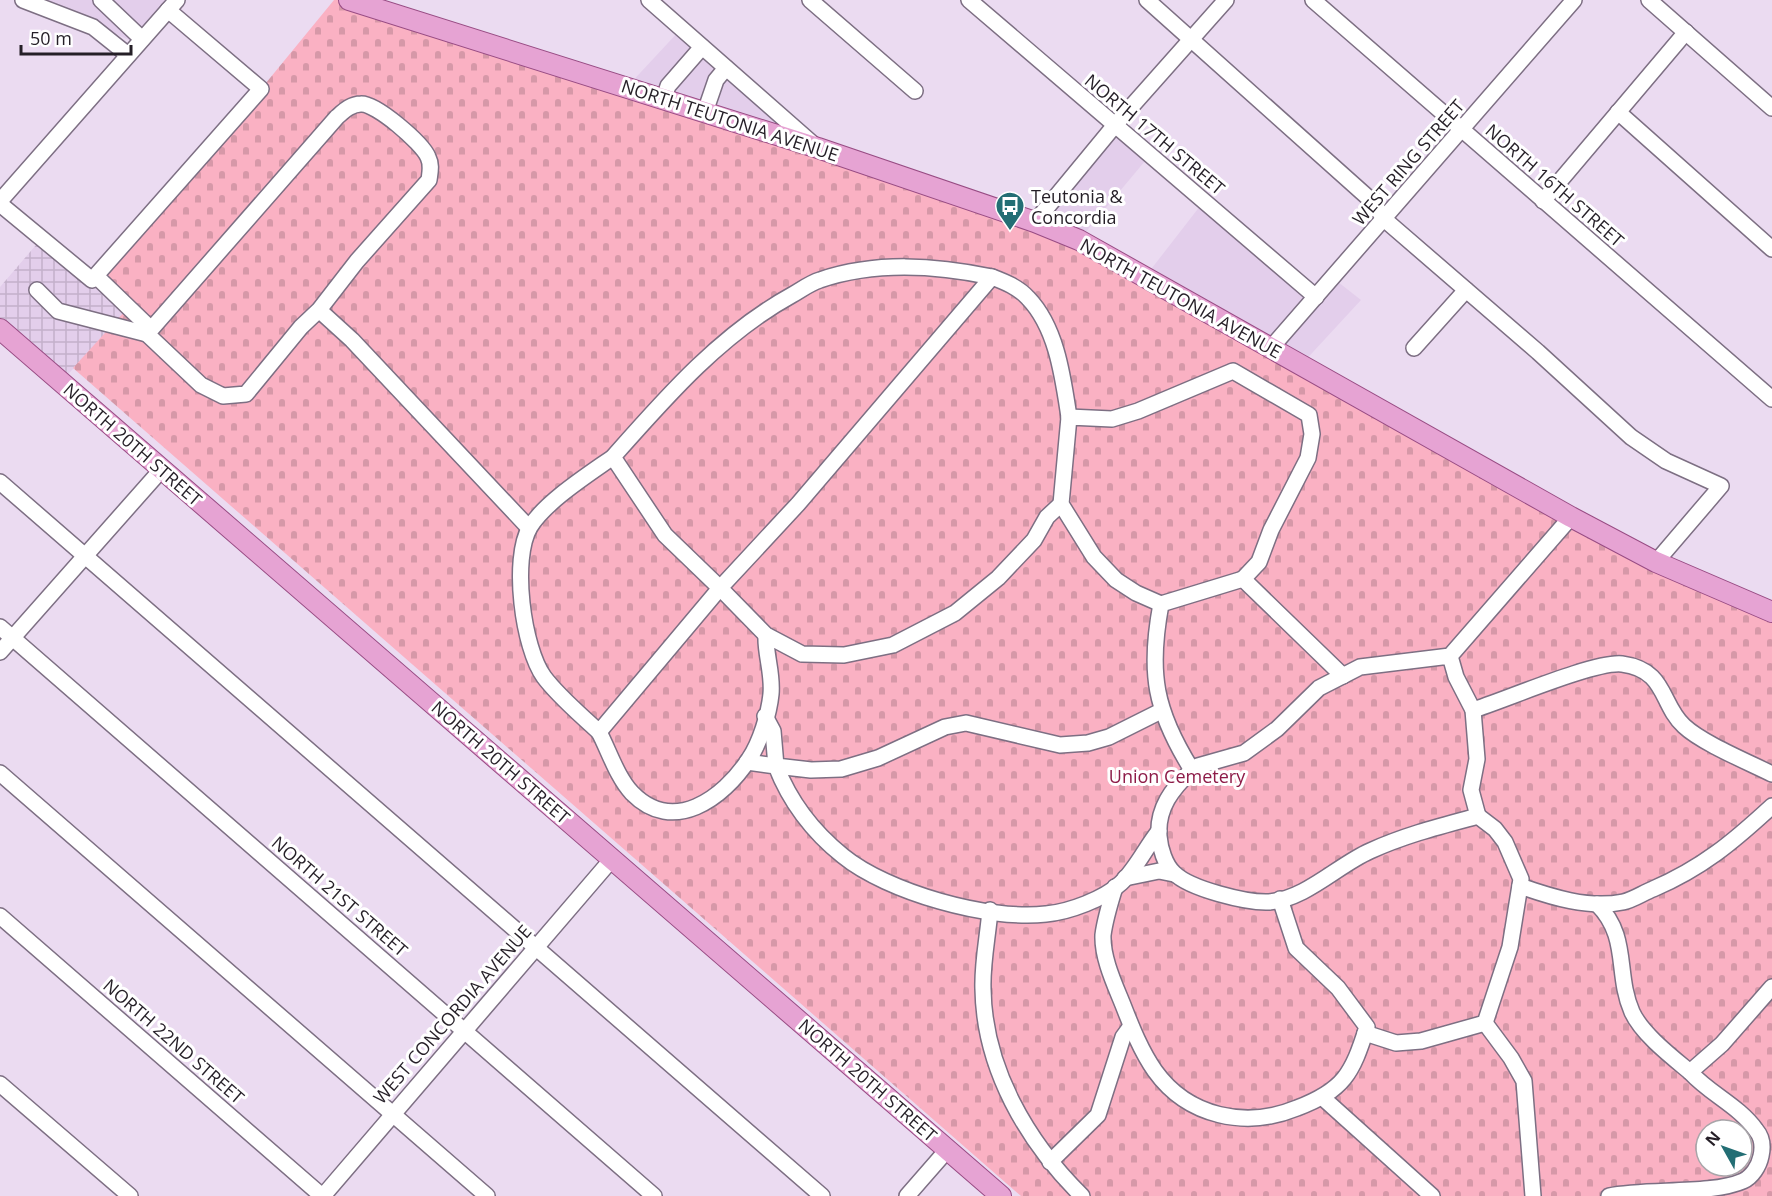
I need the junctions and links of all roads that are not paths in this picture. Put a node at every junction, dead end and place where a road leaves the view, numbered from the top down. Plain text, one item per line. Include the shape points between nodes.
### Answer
1 (22, 0) edge
2 (100, 0) edge
3 (349, 0) edge
4 (649, 0) edge
5 (810, 0) edge
6 (969, 0) edge
7 (1147, 0) edge
8 (1226, 0) edge
9 (1313, 0) edge
10 (1574, 0) edge
11 (1649, 0) edge
12 (172, 5) edge
13 (1686, 32) junction
14 (142, 39) junction
15 (1192, 39) junction
16 (702, 46) junction
17 (128, 55) junction
18 (731, 72) junction
19 (915, 91) dead end
20 (664, 98) junction
21 (1772, 108) edge
22 (705, 112) junction
23 (1618, 112) junction
24 (1115, 125) junction
25 (1461, 130) junction
26 (818, 148) junction
27 (1543, 201) junction
28 (0, 203) edge
29 (1384, 219) junction
30 (1035, 222) junction
31 (1772, 249) edge
32 (96, 276) junction
33 (992, 277) junction
34 (37, 290) dead end
35 (1466, 290) junction
36 (1316, 297) junction
37 (320, 310) junction
38 (0, 329) edge
39 (149, 332) junction
40 (1414, 348) dead end
41 (1270, 349) junction
42 (1772, 399) edge
43 (1069, 417) junction
44 (613, 457) junction
45 (162, 469) junction
46 (0, 482) edge
47 (1061, 504) junction
48 (1571, 517) junction
49 (529, 528) junction
50 (86, 555) junction
51 (1656, 562) junction
52 (1243, 579) junction
53 (720, 588) junction
54 (1161, 604) junction
55 (1772, 612) edge
56 (0, 627) edge
57 (766, 635) junction
58 (13, 638) junction
59 (0, 652) edge
60 (1450, 656) junction
61 (1343, 676) junction
62 (1473, 710) junction
63 (1161, 711) junction
64 (765, 716) junction
65 (599, 732) junction
66 (747, 762) junction
67 (776, 766) junction
68 (1192, 770) junction
69 (0, 773) edge
70 (1772, 774) edge
71 (1772, 806) edge
72 (1478, 816) junction
73 (1159, 831) junction
74 (612, 859) junction
75 (1174, 873) junction
76 (1120, 882) junction
77 (1520, 886) junction
78 (1280, 899) junction
79 (1597, 904) junction
80 (990, 910) junction
81 (0, 916) edge
82 (535, 947) junction
83 (1772, 987) edge
84 (1485, 1023) junction
85 (1131, 1026) junction
86 (464, 1029) junction
87 (1365, 1033) junction
88 (1690, 1072) junction
89 (0, 1084) edge
90 (1323, 1098) junction
91 (393, 1113) junction
92 (948, 1149) junction
93 (1050, 1162) junction
94 (304, 1190) edge
95 (130, 1196) edge
96 (323, 1196) edge
97 (488, 1196) edge
98 (654, 1196) edge
99 (822, 1196) edge
100 (907, 1196) edge
101 (1001, 1196) edge
102 (1082, 1196) edge
103 (1432, 1196) edge
104 (1533, 1196) edge
105 (1609, 1196) edge

1 - 17 street via 93,27
2 - 14 street
3 - 20 main road, NORTH TEUTONIA AVENUE
4 - 16 street
5 - 19 street
6 - 24 street, NORTH 17TH STREET
7 - 15 street
8 - 15 street
9 - 25 street, NORTH 16TH STREET
10 - 25 street, WEST RING STREET
11 - 13 street
12 - 14 street
12 - 32 street via 261,89
13 - 21 street
13 - 23 street
14 - 17 street
15 - 24 street
15 - 29 street via 1373,202
16 - 18 street
16 - 20 street via 668,86
17 - 28 street
18 - 22 street via 716,80
18 - 26 street
20 - 22 main road, NORTH TEUTONIA AVENUE
22 - 26 main road, NORTH TEUTONIA AVENUE
23 - 27 street
23 - 31 street
24 - 30 street
24 - 36 street, NORTH 17TH STREET
25 - 27 street, NORTH 16TH STREET
25 - 29 street, WEST RING STREET
26 - 30 main road, NORTH TEUTONIA AVENUE
27 - 42 street, NORTH 16TH STREET
28 - 32 street via 92,280
29 - 35 street
29 - 36 street, WEST RING STREET
30 - 41 main road, NORTH TEUTONIA AVENUE via 1079,240
32 - 39 street
33 - 43 street via 1013,285 1029,298 1043,320 1054,344
33 - 44 street via 947,267 876,267 819,280 770,307 728,340 674,387
33 - 53 street via 798,504
34 - 39 street via 58,311
35 - 40 street
35 - 51 street via 1631,438 1721,486
36 - 41 street, WEST RING STREET
37 - 39 street via 301,327 246,394 223,396 201,385
37 - 39 street via 357,261 429,180 428,155 379,110 363,104 352,105 337,117
37 - 49 street
38 - 45 main road, NORTH 20TH STREET
41 - 48 main road, NORTH TEUTONIA AVENUE
43 - 47 street
43 - 52 street via 1112,419 1233,371 1309,415 1312,434 1308,458 1259,562
44 - 49 street via 567,489
44 - 53 street via 665,535
45 - 50 street
45 - 74 main road, NORTH 20TH STREET
46 - 50 street
47 - 54 street via 1094,557 1116,580
47 - 57 street via 998,579 955,613 893,645 843,655 802,654
48 - 51 main road, NORTH TEUTONIA AVENUE
48 - 60 street
49 - 65 street via 521,565 521,610 532,647 543,676
50 - 58 street
50 - 82 street
51 - 55 main road, NORTH TEUTONIA AVENUE
52 - 54 street
52 - 61 street
53 - 57 street
53 - 65 street
54 - 63 street via 1155,674
56 - 58 street, NORTH 21ST STREET
57 - 64 street via 771,694
58 - 59 street
58 - 86 street, NORTH 21ST STREET
60 - 61 street via 1360,667
60 - 62 street
61 - 68 street via 1319,688 1277,729 1244,753
62 - 70 street via 1588,670 1621,664 1647,673 1663,689 1683,725
62 - 72 street via 1477,759 1472,790
63 - 67 street via 1088,743 1060,745 966,723 945,727 878,759 841,769
63 - 68 street
64 - 66 street
64 - 67 street via 772,731
65 - 66 street via 632,792 671,814 698,807 724,789
66 - 67 street
67 - 80 street via 785,790 811,826 844,857 882,882 906,892
68 - 73 street via 1165,802 1158,820
69 - 91 street
71 - 79 street via 1716,856 1694,870 1624,902
72 - 77 street via 1505,842 1521,879
72 - 78 street via 1408,834
73 - 75 street via 1162,855
73 - 76 street
74 - 82 street, WEST CONCORDIA AVENUE
74 - 92 main road, NORTH 20TH STREET
75 - 76 street via 1159,871
75 - 78 street via 1238,900
76 - 80 street via 1099,897 1046,914
76 - 85 street via 1103,937 1107,962
77 - 79 street via 1550,897
77 - 84 street via 1510,947
78 - 87 street via 1296,948 1338,988 1367,1027
79 - 88 street via 1616,928 1632,1013 1664,1050
80 - 93 street via 983,988 987,1029 1025,1127
81 - 94 street, NORTH 22ND STREET
82 - 86 street, WEST CONCORDIA AVENUE
82 - 99 street
83 - 88 street via 1722,1044
84 - 87 street via 1452,1035 1413,1042 1396,1043
84 - 104 street via 1524,1082
85 - 90 street via 1155,1071 1173,1091 1204,1110 1235,1119 1258,1120
85 - 93 street via 1123,1037 1098,1115
86 - 91 street, WEST CONCORDIA AVENUE
86 - 98 street, NORTH 21ST STREET
87 - 90 street via 1347,1077
88 - 105 street via 1758,1132 1762,1148 1759,1166 1744,1180 1725,1186
89 - 95 street
90 - 103 street
91 - 96 street, WEST CONCORDIA AVENUE
91 - 97 street
92 - 100 street
92 - 101 main road, NORTH 20TH STREET
93 - 102 street
94 - 96 street, NORTH 22ND STREET

